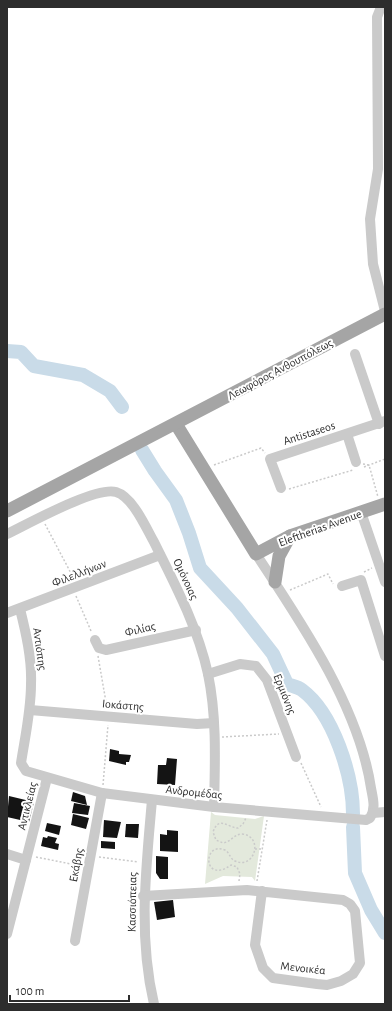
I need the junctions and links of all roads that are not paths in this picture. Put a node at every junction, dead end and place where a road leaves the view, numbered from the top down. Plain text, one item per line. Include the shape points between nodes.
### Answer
1 (381, 7) edge
2 (385, 312) edge
3 (355, 354) dead end
4 (382, 422) edge
5 (176, 424) junction
6 (347, 434) junction
7 (357, 466) road end
8 (281, 488) road end
9 (383, 505) edge
10 (7, 511) edge
11 (361, 512) junction
12 (7, 534) edge
13 (290, 536) junction
14 (256, 554) junction
15 (160, 555) junction
16 (385, 582) edge
17 (342, 586) road end
18 (278, 588) junction
19 (20, 609) junction
20 (7, 613) edge
21 (196, 630) junction
22 (95, 640) road end
23 (385, 656) edge
24 (208, 674) junction
25 (30, 710) junction
26 (214, 723) junction
27 (296, 757) road end
28 (21, 763) joint
29 (47, 778) junction
30 (102, 793) junction
31 (152, 800) junction
32 (214, 807) junction
33 (385, 812) edge
34 (372, 816) junction
35 (7, 854) edge
36 (27, 857) junction
37 (259, 891) junction
38 (144, 896) junction
39 (7, 934) edge
40 (75, 941) dead end
41 (154, 1004) edge

1 - 2 street via 377,17 378,169 370,219 373,264
2 - 5 main road, Λεωφόρος Ανθουπόλεως
3 - 4 street
4 - 6 street, Antistaseos
5 - 10 main road, Λεωφόρος Ανθουπόλεως
5 - 14 main road
6 - 7 street
6 - 8 street, Antistaseos via 270,459
9 - 11 main road, Eleftherias Avenue
11 - 13 main road, Eleftherias Avenue
11 - 16 street
12 - 15 street, Ομόνοιας via 99,492 117,492 134,506
13 - 14 main road, Eleftherias Avenue
13 - 18 main road via 279,556
14 - 18 street
15 - 19 street, Φιλελλήνων
15 - 21 street, Ομόνοιας
17 - 23 street via 361,580
18 - 34 street via 329,672 358,733 369,778 374,808
19 - 20 street, Φιλελλήνων
19 - 25 street, Αντιόπης via 30,663
21 - 22 street, Φιλίας via 106,650 99,648
21 - 24 street, Ομόνοιας
24 - 26 street, Ομόνοιας
24 - 27 street, Ερμιόνης via 240,664 256,666 268,680
25 - 26 street, Ιοκάστης via 196,724
25 - 28 street, Αντιόπης
26 - 32 street, Ομόνοιας
28 - 29 street, Ανδρομέδας via 26,771
29 - 30 street, Ανδρομέδας
29 - 36 street, Αντικλείας
30 - 31 street, Ανδρομέδας
30 - 40 street, Εκάβης
31 - 32 street, Ανδρομέδας
31 - 38 street, Κασσιόπειας
32 - 34 street, Ανδρομέδας via 362,821
33 - 34 street, Ανδρομέδας
35 - 36 street
36 - 39 street, Αντικλείας
37 - 37 street, Μενοικέα via 343,900 350,904 355,911 360,956 360,963 353,974 341,981 327,984 273,978 263,968 255,945
37 - 38 street, Μενοικέα
38 - 41 street, Κασσιόπειας via 144,934

